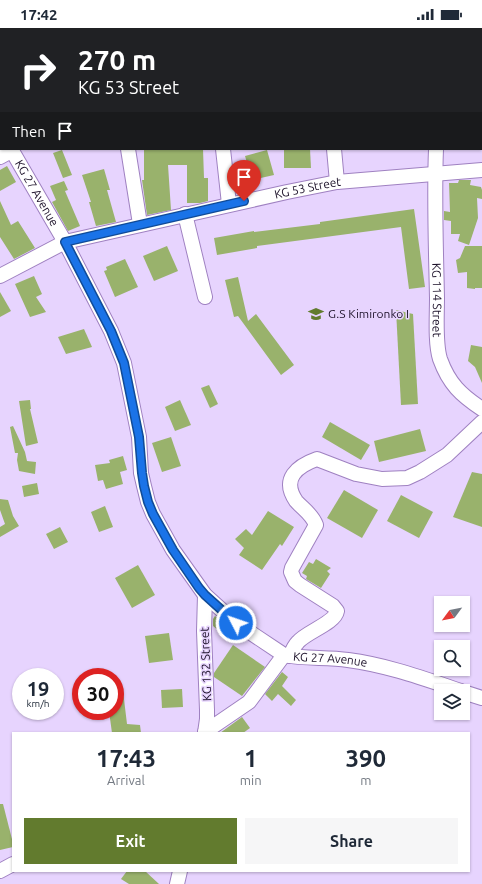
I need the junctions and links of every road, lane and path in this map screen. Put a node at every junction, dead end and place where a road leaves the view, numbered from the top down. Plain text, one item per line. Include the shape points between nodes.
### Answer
1 (128, 150) edge
2 (223, 150) edge
3 (334, 150) edge
4 (436, 150) edge
5 (7, 152) edge
6 (482, 170) edge
7 (435, 174) junction
8 (337, 182) junction
9 (229, 204) junction
10 (185, 214) junction
11 (140, 224) junction
12 (65, 242) junction
13 (0, 276) edge
14 (205, 297) dead end
15 (482, 409) edge
16 (482, 422) edge
17 (205, 595) junction
18 (287, 655) junction
19 (440, 684) edge
20 (470, 694) edge
21 (482, 698) edge
22 (205, 732) edge
23 (12, 865) edge
24 (0, 871) edge
25 (180, 872) edge
26 (177, 884) edge

1 - 11 street
2 - 9 street
3 - 8 street
4 - 7 street, KG 114 Street
5 - 12 street, KG 27 Avenue
6 - 7 street, KG 53 Street
7 - 8 street, KG 53 Street
7 - 15 street, KG 114 Street via 440,357 454,387 466,399
8 - 9 street, KG 53 Street
9 - 10 street, KG 53 Street
10 - 11 street, KG 53 Street
10 - 14 street
11 - 12 street, KG 53 Street
12 - 13 street, KG 53 Street
12 - 17 street, KG 27 Avenue via 111,331 124,363 139,437 148,502 173,550
16 - 18 street via 447,455 407,478 382,479 356,474 316,459 303,464 294,474 290,481 291,490 297,502 310,514 316,525 292,568 292,577 337,611 335,617 307,634
17 - 18 street, KG 27 Avenue via 236,623
17 - 22 street, KG 132 Street
18 - 19 street, KG 27 Avenue via 349,660
18 - 22 street via 249,702
20 - 21 street, KG 27 Avenue
23 - 24 street
25 - 26 street

